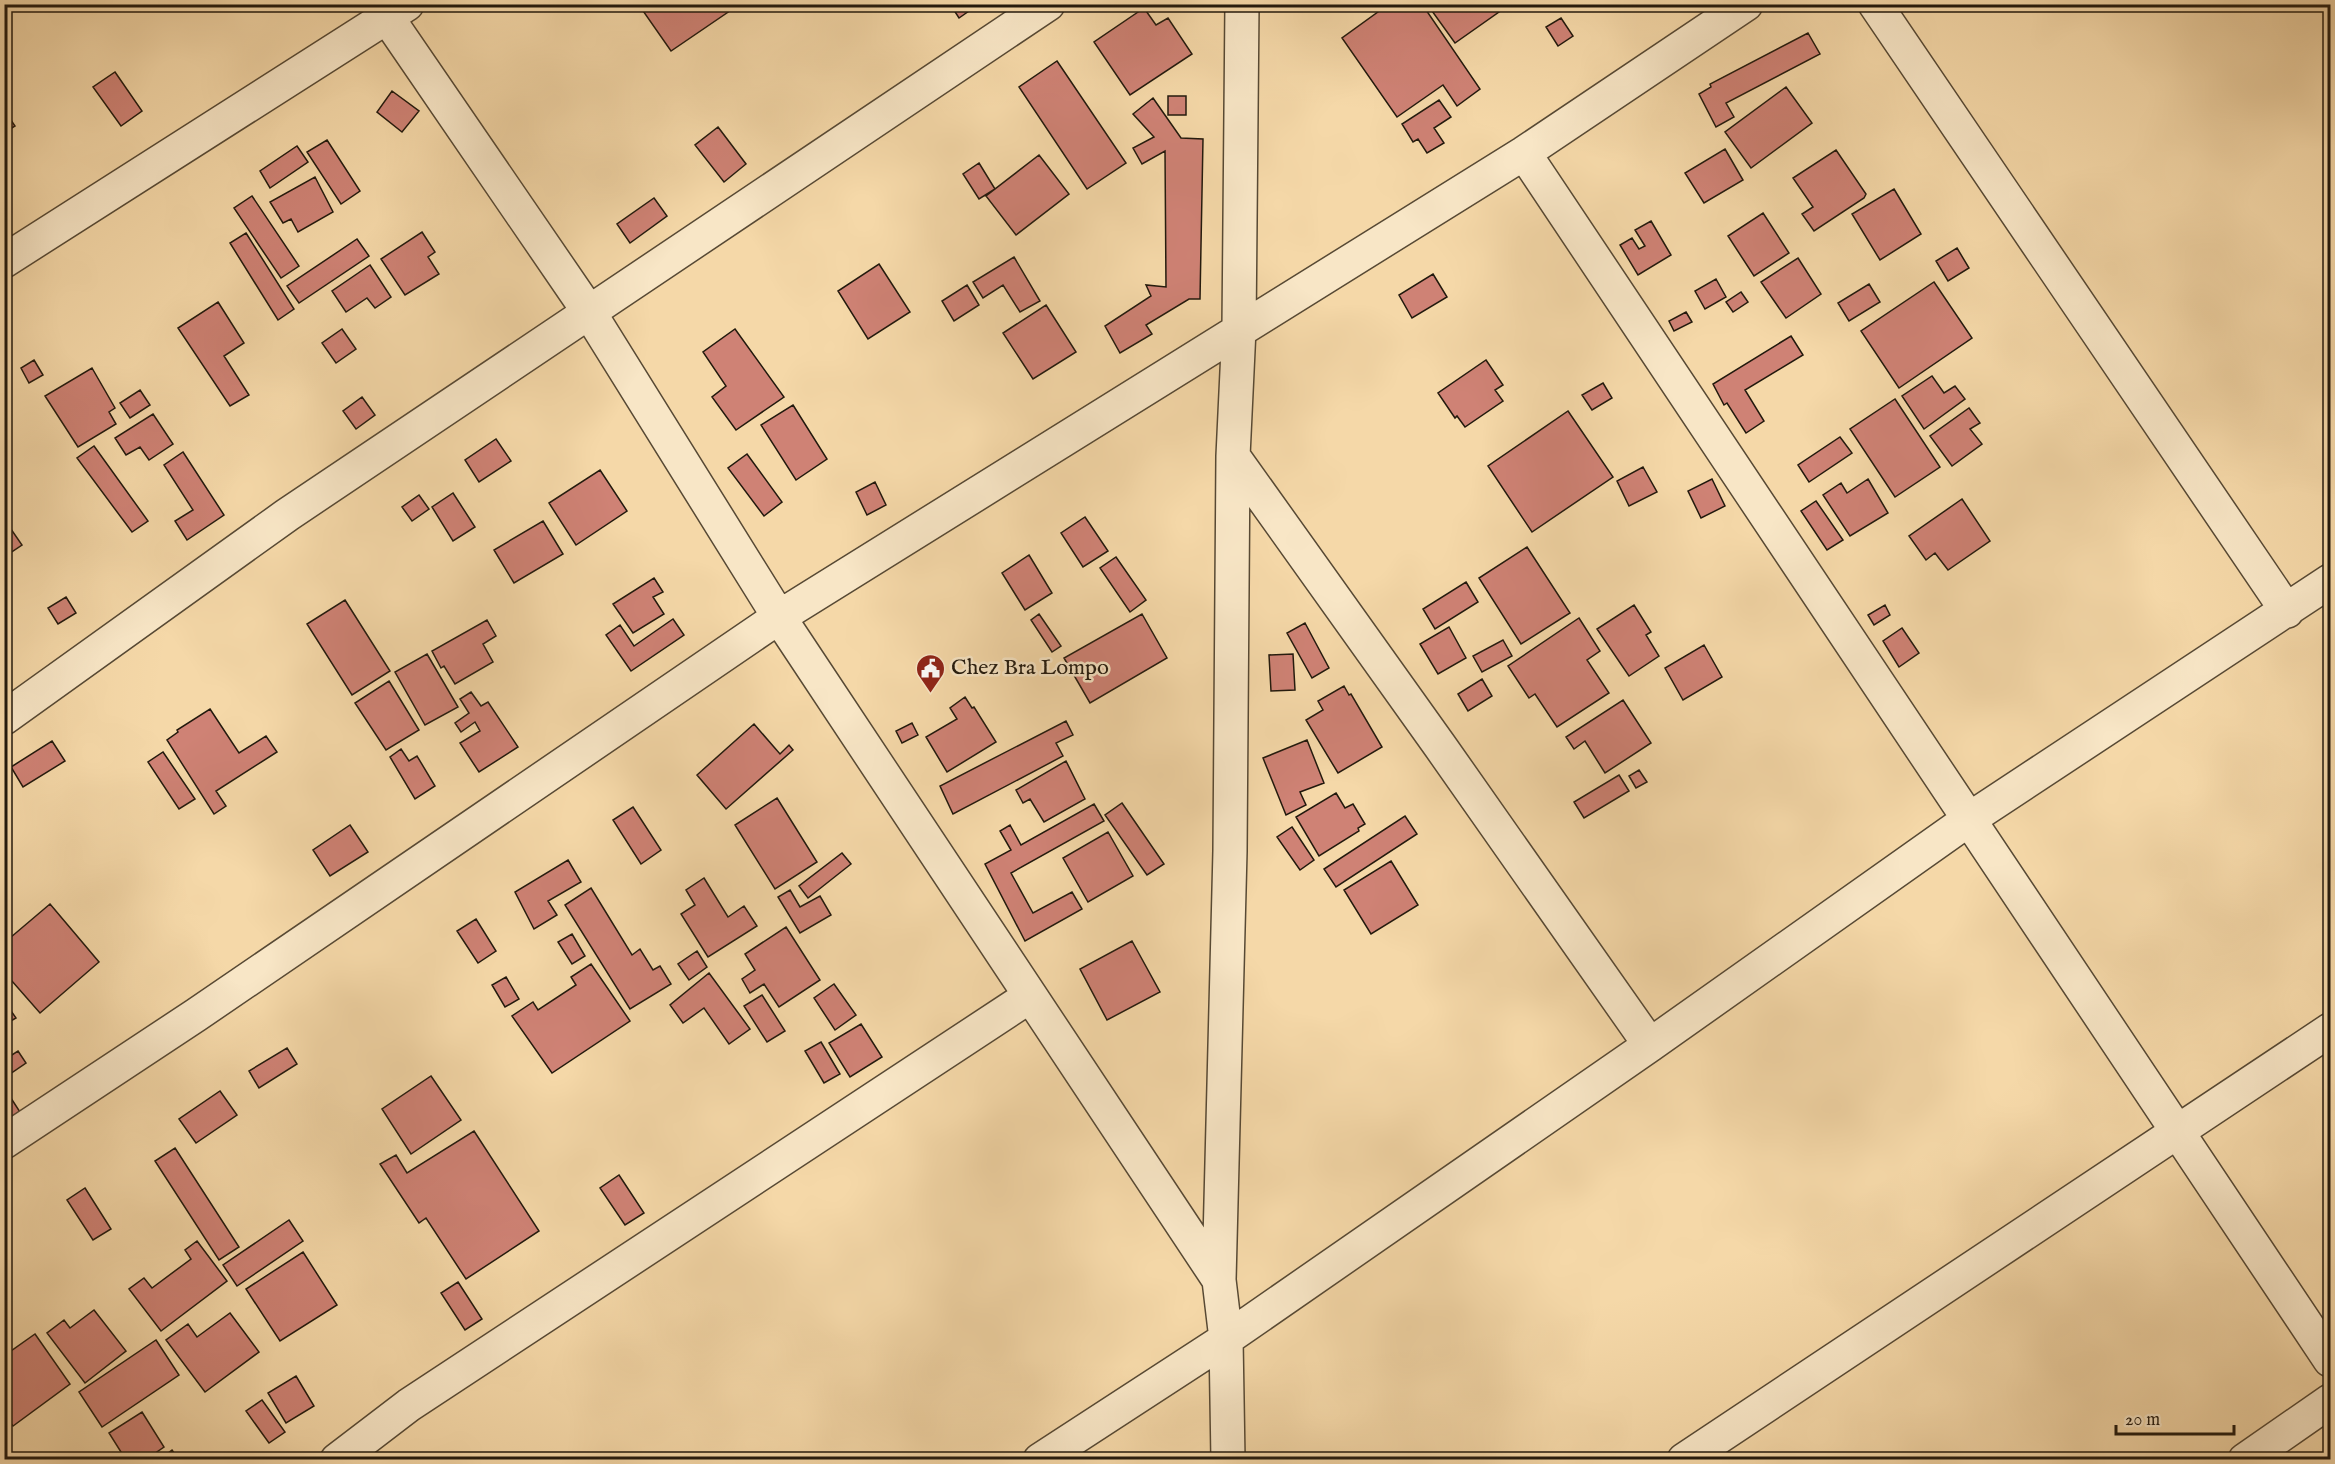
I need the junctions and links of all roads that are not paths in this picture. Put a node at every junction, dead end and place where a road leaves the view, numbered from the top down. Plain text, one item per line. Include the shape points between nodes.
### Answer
1 (1048, 4) edge
2 (1242, 4) edge
3 (1746, 4) edge
4 (1875, 4) edge
5 (391, 9) edge
6 (1524, 153) junction
7 (4, 261) edge
8 (589, 312) junction
9 (1239, 329) junction
10 (1233, 456) junction
11 (2331, 581) edge
12 (2287, 611) junction
13 (779, 617) junction
14 (4, 718) edge
15 (1968, 820) junction
16 (1030, 996) junction
17 (2331, 1030) edge
18 (1650, 1045) junction
19 (2179, 1131) junction
20 (4, 1142) edge
21 (1219, 1280) junction
22 (1226, 1339) junction
23 (2331, 1360) edge
24 (2331, 1401) edge
25 (337, 1460) edge
26 (1040, 1460) edge
27 (1228, 1460) edge
28 (1684, 1460) edge
29 (2245, 1460) edge

1 - 8 street
2 - 9 street
3 - 6 street
4 - 12 street
5 - 7 street
5 - 8 street
6 - 9 street
6 - 15 street
8 - 13 street
8 - 14 street via 287,515
9 - 10 street
9 - 13 street
10 - 18 street
10 - 21 street via 1230,851
11 - 12 street
12 - 15 street
13 - 16 street
13 - 20 street
15 - 18 street
15 - 19 street
16 - 21 street
16 - 25 street via 409,1405
17 - 19 street
18 - 22 street
19 - 23 street
19 - 28 street
21 - 22 street
22 - 26 street
22 - 27 street
24 - 29 street

